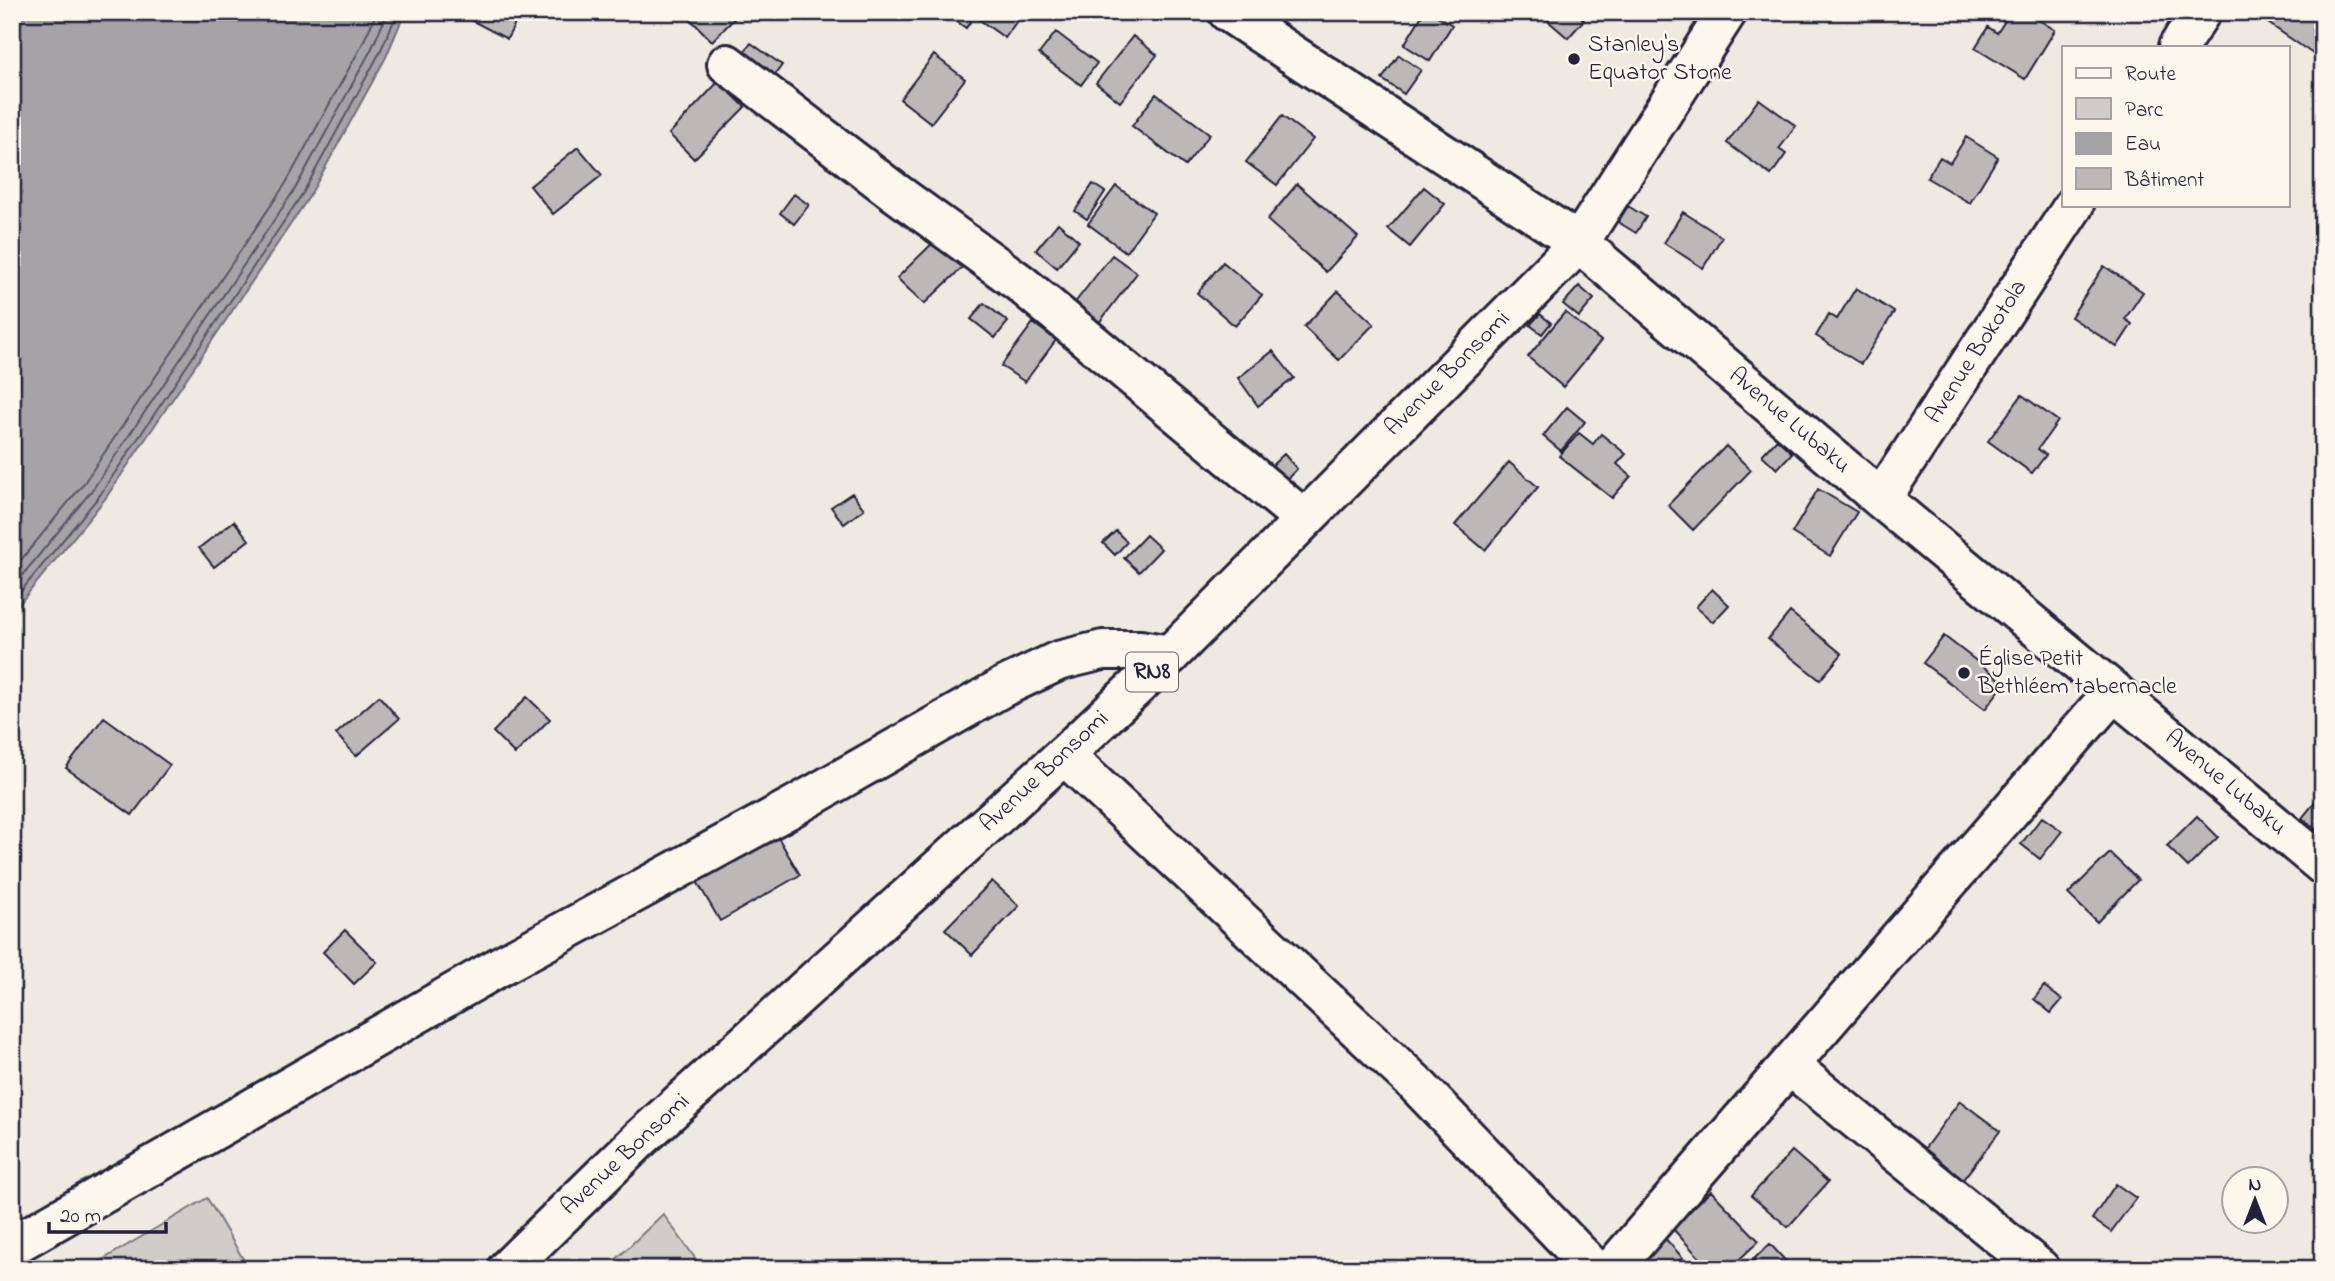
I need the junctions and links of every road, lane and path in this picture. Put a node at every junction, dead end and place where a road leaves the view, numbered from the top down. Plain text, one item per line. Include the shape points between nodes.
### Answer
1 (1228, 12) edge
2 (1727, 12) edge
3 (2201, 12) edge
4 (2179, 46) edge
5 (727, 64) dead end
6 (2073, 206) edge
7 (1579, 243) junction
8 (1881, 499) junction
9 (1304, 519) junction
10 (1170, 655) junction
11 (2113, 691) junction
12 (1064, 755) junction
13 (2323, 865) edge
14 (1790, 1066) junction
15 (12, 1246) edge
16 (507, 1269) edge
17 (1594, 1269) edge
18 (1612, 1269) edge
19 (2040, 1269) edge

1 - 7 street, Avenue Lubaku
2 - 7 street, Avenue Bonsomi / RN8
3 - 4 street
5 - 9 street via 1020,283
6 - 8 street, Avenue Bokotola
7 - 8 street, Avenue Lubaku
7 - 9 street, Avenue Bonsomi / RN8
8 - 11 street, Avenue Lubaku
9 - 10 street, Avenue Bonsomi / RN8
10 - 12 street, Avenue Bonsomi / RN8
10 - 15 street via 1103,650 1058,662 1003,687 504,964
11 - 13 street, Avenue Lubaku
11 - 14 street
12 - 16 street, Avenue Bonsomi / RN8 via 641,1138
12 - 17 street via 1414,1082
14 - 18 street
14 - 19 street

